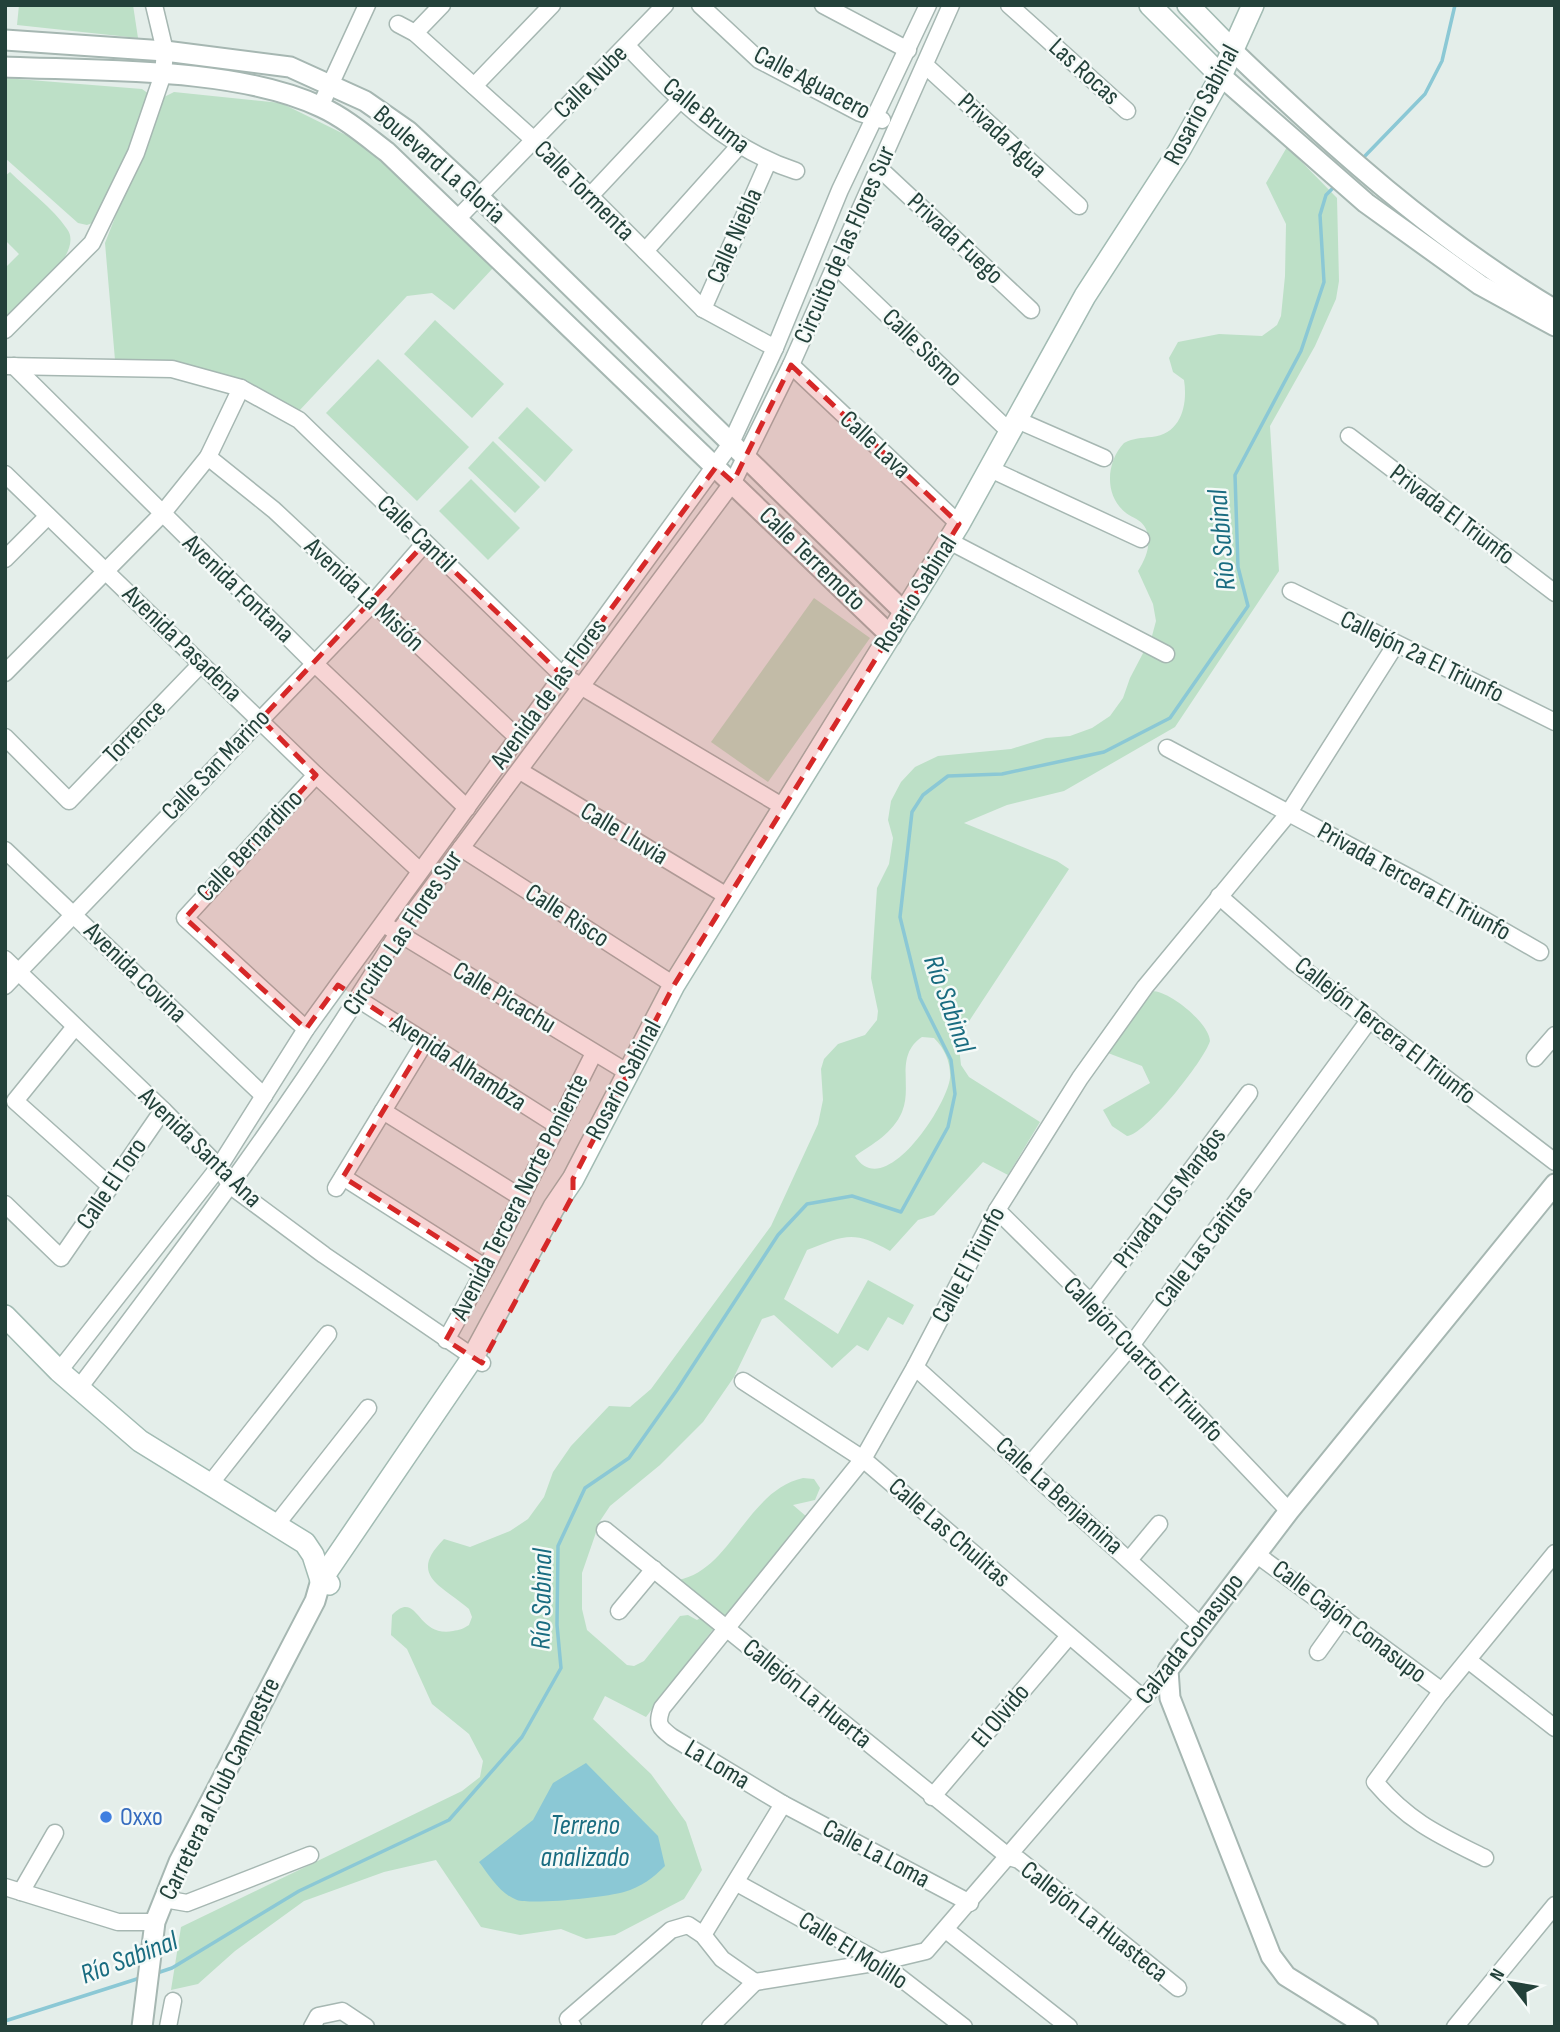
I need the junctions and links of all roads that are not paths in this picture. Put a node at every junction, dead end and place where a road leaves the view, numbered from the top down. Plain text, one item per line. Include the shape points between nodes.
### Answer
1 (154, 5) edge
2 (442, 5) edge
3 (552, 5) edge
4 (665, 5) edge
5 (700, 5) edge
6 (928, 5) edge
7 (951, 5) edge
8 (1009, 5) edge
9 (1150, 5) edge
10 (1188, 5) edge
11 (1253, 5) edge
12 (365, 6) edge
13 (830, 7) edge
14 (398, 24) dead end
15 (415, 33) junction
16 (5, 40) edge
17 (627, 46) junction
18 (908, 50) junction
19 (165, 51) junction
20 (1233, 51) junction
21 (925, 65) junction
22 (5, 67) edge
23 (163, 74) junction
24 (1221, 76) junction
25 (331, 83) junction
26 (474, 86) junction
27 (680, 100) junction
28 (320, 107) junction
29 (1127, 111) dead end
30 (874, 117) junction
31 (897, 126) junction
32 (534, 140) junction
33 (739, 146) junction
34 (768, 162) junction
35 (880, 168) junction
36 (796, 171) dead end
37 (590, 196) junction
38 (479, 197) junction
39 (1079, 206) dead end
40 (457, 219) junction
41 (645, 251) junction
42 (1486, 264) junction
43 (836, 266) junction
44 (1475, 282) junction
45 (703, 309) junction
46 (1031, 310) dead end
47 (1555, 310) edge
48 (1555, 326) edge
49 (5, 330) edge
50 (775, 348) junction
51 (791, 365) junction
52 (10, 366) edge
53 (241, 388) junction
54 (1012, 425) junction
55 (1349, 436) dead end
56 (730, 445) junction
57 (208, 457) junction
58 (1104, 458) dead end
59 (746, 459) junction
60 (716, 467) junction
61 (988, 468) junction
62 (5, 474) edge
63 (733, 482) junction
64 (162, 514) junction
65 (48, 516) junction
66 (954, 532) junction
67 (1141, 539) dead end
68 (425, 543) junction
69 (5, 559) edge
70 (106, 571) junction
71 (1291, 591) dead end
72 (1555, 593) edge
73 (372, 604) junction
74 (905, 613) junction
75 (891, 636) junction
76 (1396, 644) junction
77 (1166, 654) dead end
78 (314, 663) junction
79 (201, 664) junction
80 (5, 673) edge
81 (562, 674) junction
82 (583, 685) junction
83 (261, 719) junction
84 (1555, 722) edge
85 (5, 737) edge
86 (518, 738) junction
87 (1167, 748) dead end
88 (520, 771) junction
89 (316, 775) junction
90 (782, 806) junction
91 (467, 808) junction
92 (1288, 814) junction
93 (461, 848) junction
94 (5, 850) edge
95 (420, 871) junction
96 (727, 896) junction
97 (1219, 896) junction
98 (72, 914) junction
99 (383, 922) junction
100 (398, 933) junction
101 (1540, 952) dead end
102 (5, 959) edge
103 (19, 972) junction
104 (674, 985) junction
105 (5, 986) edge
106 (358, 999) junction
107 (1370, 1019) junction
108 (74, 1028) junction
109 (306, 1029) junction
110 (1555, 1035) edge
111 (425, 1042) junction
112 (594, 1053) junction
113 (1535, 1058) dead end
114 (627, 1072) junction
115 (1249, 1093) dead end
116 (264, 1096) junction
117 (163, 1110) junction
118 (383, 1111) junction
119 (558, 1126) junction
120 (1555, 1163) edge
121 (219, 1167) junction
122 (1555, 1184) edge
123 (110, 1186) junction
124 (232, 1186) junction
125 (522, 1198) junction
126 (5, 1204) edge
127 (997, 1210) junction
128 (486, 1268) junction
129 (1091, 1303) junction
130 (5, 1316) edge
131 (328, 1334) dead end
132 (446, 1340) junction
133 (1130, 1347) junction
134 (477, 1360) junction
135 (915, 1367) junction
136 (59, 1371) junction
137 (743, 1381) dead end
138 (79, 1388) junction
139 (368, 1408) dead end
140 (863, 1459) junction
141 (1028, 1467) junction
142 (210, 1484) junction
143 (1289, 1511) junction
144 (1159, 1524) dead end
145 (276, 1525) junction
146 (605, 1530) dead end
147 (351, 1542) junction
148 (305, 1543) junction
149 (1256, 1553) junction
150 (1555, 1553) edge
151 (1129, 1560) junction
152 (654, 1569) junction
153 (322, 1589) junction
154 (618, 1611) dead end
155 (1343, 1618) junction
156 (1201, 1626) junction
157 (728, 1629) junction
158 (1069, 1636) junction
159 (1318, 1652) dead end
160 (1468, 1660) junction
161 (1168, 1670) junction
162 (1440, 1694) junction
163 (1144, 1699) junction
164 (657, 1720) joint
165 (1555, 1728) edge
166 (932, 1797) junction
167 (783, 1804) junction
168 (55, 1833) dead end
169 (310, 1855) dead end
170 (1009, 1857) junction
171 (1485, 1858) dead end
172 (737, 1883) junction
173 (13, 1890) edge
174 (164, 1899) junction
175 (970, 1903) junction
176 (1555, 1905) edge
177 (155, 1922) junction
178 (946, 1930) junction
179 (703, 1935) junction
180 (880, 1962) junction
181 (755, 1982) junction
182 (1178, 1988) dead end
183 (173, 2001) dead end
184 (144, 2017) edge
185 (168, 2027) edge
186 (312, 2027) edge
187 (366, 2027) edge
188 (573, 2027) edge
189 (710, 2027) edge
190 (964, 2027) edge
191 (1069, 2027) edge
192 (1368, 2027) edge
193 (1455, 2027) edge

1 - 19 street
2 - 15 street
3 - 26 street
4 - 17 street, Calle Nube
5 - 30 street, Calle Aguacero via 759,60
6 - 18 street
7 - 21 street, Circuito de las Flores Sur
8 - 29 street, Las Rocas
9 - 24 main road
10 - 20 main road
11 - 20 main road, Rosario Sabinal
12 - 25 street
13 - 18 street
14 - 15 street, Calle Tormenta
15 - 26 street, Calle Tormenta
16 - 19 street, Boulevard La Gloria
17 - 27 street, Calle Bruma
17 - 32 street, Calle Nube
18 - 30 street
19 - 23 street
19 - 25 street, Boulevard La Gloria via 290,67
20 - 24 main road, Rosario Sabinal
20 - 42 street via 1379,184
21 - 31 street, Circuito de las Flores Sur
21 - 39 street, Privada Agua
22 - 23 street, Boulevard La Gloria
23 - 28 street, Boulevard La Gloria via 273,89
23 - 49 street via 135,153 92,243
24 - 44 street via 1366,203
24 - 54 main road, Rosario Sabinal via 1180,151 1085,296
25 - 28 street
25 - 38 street, Boulevard La Gloria via 408,131
26 - 32 street, Calle Tormenta
27 - 33 street, Calle Bruma
27 - 37 street
28 - 40 street, Boulevard La Gloria via 387,152
30 - 31 street, Calle Aguacero
30 - 50 street
31 - 35 street, Circuito de las Flores Sur
32 - 37 street, Calle Tormenta
32 - 38 street, Calle Nube
33 - 34 street, Calle Bruma
33 - 41 street
34 - 36 street, Calle Bruma
34 - 45 street, Calle Niebla
35 - 43 street, Circuito de las Flores Sur
35 - 46 street, Privada Fuego
37 - 41 street, Calle Tormenta
38 - 40 street, Calle Nube
38 - 56 street, Boulevard La Gloria
40 - 60 street, Boulevard La Gloria
41 - 45 street, Calle Tormenta
42 - 44 street
42 - 47 street
43 - 51 street, Circuito de las Flores Sur
43 - 54 street, Calle Sismo
44 - 48 street
45 - 50 street, Calle Tormenta
50 - 56 street
51 - 59 street, Circuito de las Flores Sur
51 - 66 street, Calle Lava
52 - 53 street, Calle Cantil via 172,369
52 - 64 street, Avenida Fontana
53 - 57 street
53 - 68 street, Calle Cantil via 299,420
54 - 58 street, Calle Sismo
54 - 61 main road, Rosario Sabinal
55 - 72 street, Privada El Triunfo
56 - 59 street, Boulevard La Gloria
56 - 60 street
57 - 64 street
57 - 73 street, Avenida La Misión via 274,510
59 - 63 street, Circuito de las Flores Sur
59 - 74 street, Calle Terremoto
60 - 63 street, Boulevard La Gloria
60 - 81 street, Avenida de las Flores
61 - 66 main road, Rosario Sabinal
61 - 67 street
62 - 65 street, Avenida Pasadena
63 - 75 street, Calle Terremoto
63 - 82 street, Circuito Las Flores Sur
64 - 70 street
64 - 78 street, Avenida Fontana
65 - 69 street
65 - 70 street, Avenida Pasadena
66 - 74 main road, Rosario Sabinal
66 - 77 street, Calle Lava
68 - 73 street, Calle San Marino
68 - 81 street, Calle Cantil
70 - 79 street, Avenida Pasadena
70 - 80 street
71 - 76 street, Callejón 2a El Triunfo
73 - 78 street, Calle San Marino
73 - 86 street, Avenida La Misión
74 - 75 main road, Rosario Sabinal
75 - 90 main road, Rosario Sabinal
76 - 84 street, Callejón 2a El Triunfo
76 - 92 street, Calle El Triunfo
78 - 83 street, Calle San Marino
78 - 91 street, Avenida Fontana
79 - 83 street, Avenida Pasadena
79 - 85 street, Torrence via 69,801
81 - 82 street, Calle Cantil
81 - 86 street, Avenida de las Flores
82 - 88 street, Circuito Las Flores Sur
82 - 90 street, Calle Cantil
83 - 89 street, Avenida Pasadena
83 - 98 street, Calle San Marino
86 - 91 street, Avenida de las Flores
87 - 92 street, Privada Tercera El Triunfo
88 - 93 street, Circuito Las Flores Sur
88 - 96 street, Calle Lluvia
89 - 95 street, Avenida Pasadena
89 - 109 street, Calle Bernardino via 184,918
90 - 96 main road, Rosario Sabinal
91 - 95 street, Avenida de las Flores
92 - 97 street, Calle El Triunfo
92 - 101 street, Privada Tercera El Triunfo
93 - 100 street, Circuito Las Flores Sur
93 - 104 street, Calle Risco
94 - 98 street, Avenida Covina
95 - 99 street, Avenida de las Flores
96 - 104 main road, Rosario Sabinal
97 - 107 street, Callejón Tercera El Triunfo via 1294,962
97 - 127 street, Calle El Triunfo via 1145,987 1080,1078
98 - 103 street, Calle San Marino
98 - 116 street, Avenida Covina
99 - 100 street, Calle Picachu
99 - 109 street, Circuito Las Flores Sur
100 - 106 street, Circuito Las Flores Sur
100 - 112 street, Calle Picachu
102 - 103 street, Avenida Santa Ana
103 - 105 street, Calle San Marino
103 - 108 street, Avenida Santa Ana
104 - 114 main road, Rosario Sabinal
106 - 111 street, Avenida Alhambza
106 - 124 street, Circuito Las Flores Sur
107 - 120 street, Callejón Tercera El Triunfo
107 - 133 street, Calle Las Cañitas
108 - 117 street, Avenida Santa Ana
108 - 123 street via 15,1101
109 - 116 street, Circuito Las Flores Sur
110 - 113 street
111 - 118 street
111 - 119 street, Avenida Alhambza
112 - 114 street, Calle Picachu
112 - 119 street, Avenida Tercera Norte Poniente
114 - 134 main road, Rosario Sabinal
115 - 129 street, Privada Los Mangos
116 - 121 street, Circuito Las Flores Sur
117 - 121 street, Avenida Santa Ana
117 - 123 street, Calle El Toro
118 - 125 street
118 - 128 street via 339,1182
119 - 125 street, Avenida Tercera Norte Poniente
121 - 124 street, Avenida Santa Ana
121 - 136 street, Circuito Las Flores Sur
122 - 143 street, Calzada Conasupo
123 - 126 street, Calle El Toro via 61,1258
124 - 132 street, Avenida Santa Ana
124 - 138 street, Circuito Las Flores Sur
125 - 128 street, Avenida Tercera Norte Poniente
127 - 129 street, Callejón Cuarto El Triunfo
127 - 135 street, Calle El Triunfo
128 - 132 street, Avenida Tercera Norte Poniente
129 - 133 street, Callejón Cuarto El Triunfo
130 - 136 main road
131 - 142 street
132 - 134 street, Avenida Santa Ana
133 - 141 street, Calle Las Cañitas
133 - 143 street, Callejón Cuarto El Triunfo
134 - 147 main road, Rosario Sabinal
135 - 140 street, Calle El Triunfo
135 - 141 street, Calle La Benjamina
136 - 138 main road
137 - 140 street, Calle Las Chulitas
138 - 142 main road via 140,1441
139 - 145 street
140 - 157 street, Calle El Triunfo
140 - 158 street, Calle Las Chulitas
141 - 151 street, Calle La Benjamina
142 - 145 main road
143 - 149 street, Calzada Conasupo
144 - 151 street
145 - 148 main road
146 - 152 street, Callejón La Huerta
147 - 148 main road
147 - 153 main road, Rosario Sabinal
148 - 153 main road
149 - 155 street, Calle Cajón Conasupo
149 - 156 street, Calzada Conasupo
150 - 160 street
151 - 156 street, Calle La Benjamina
152 - 154 street
152 - 157 street, Callejón La Huerta
153 - 174 street, Carretera al Club Campestre
155 - 159 street
155 - 162 street, Calle Cajón Conasupo
156 - 161 street, Calzada Conasupo
157 - 164 street, Calle El Triunfo
157 - 166 street, Callejón La Huerta
158 - 163 street, Calle Las Chulitas
158 - 166 street, El Olvido
160 - 162 street
160 - 165 street
161 - 163 street, Calzada Conasupo
161 - 192 street via 1170,1698 1271,1956 1286,1976
162 - 171 street via 1375,1782 1398,1809
163 - 170 street, Calzada Conasupo
164 - 167 street, La Loma via 672,1737
166 - 170 street, Callejón La Huerta
167 - 172 street
167 - 175 street, Calle La Loma
168 - 173 street
169 - 174 street via 187,1903
170 - 175 street, Calzada Conasupo
170 - 182 street, Callejón La Huasteca via 1019,1860
172 - 179 street
172 - 180 street, Calle El Molillo
173 - 177 street via 118,1922
174 - 177 street, Carretera al Club Campestre
175 - 178 street, Calzada Conasupo
176 - 193 street
177 - 184 street, Carretera al Club Campestre
178 - 180 street, Calzada Conasupo via 926,1951
178 - 191 street
179 - 181 street via 722,1959
179 - 188 street via 688,1925 671,1930 568,2019
180 - 181 street, Calzada Conasupo
180 - 190 street, Calle El Molillo
181 - 189 street
183 - 185 street
186 - 187 street via 318,2015 342,2011

